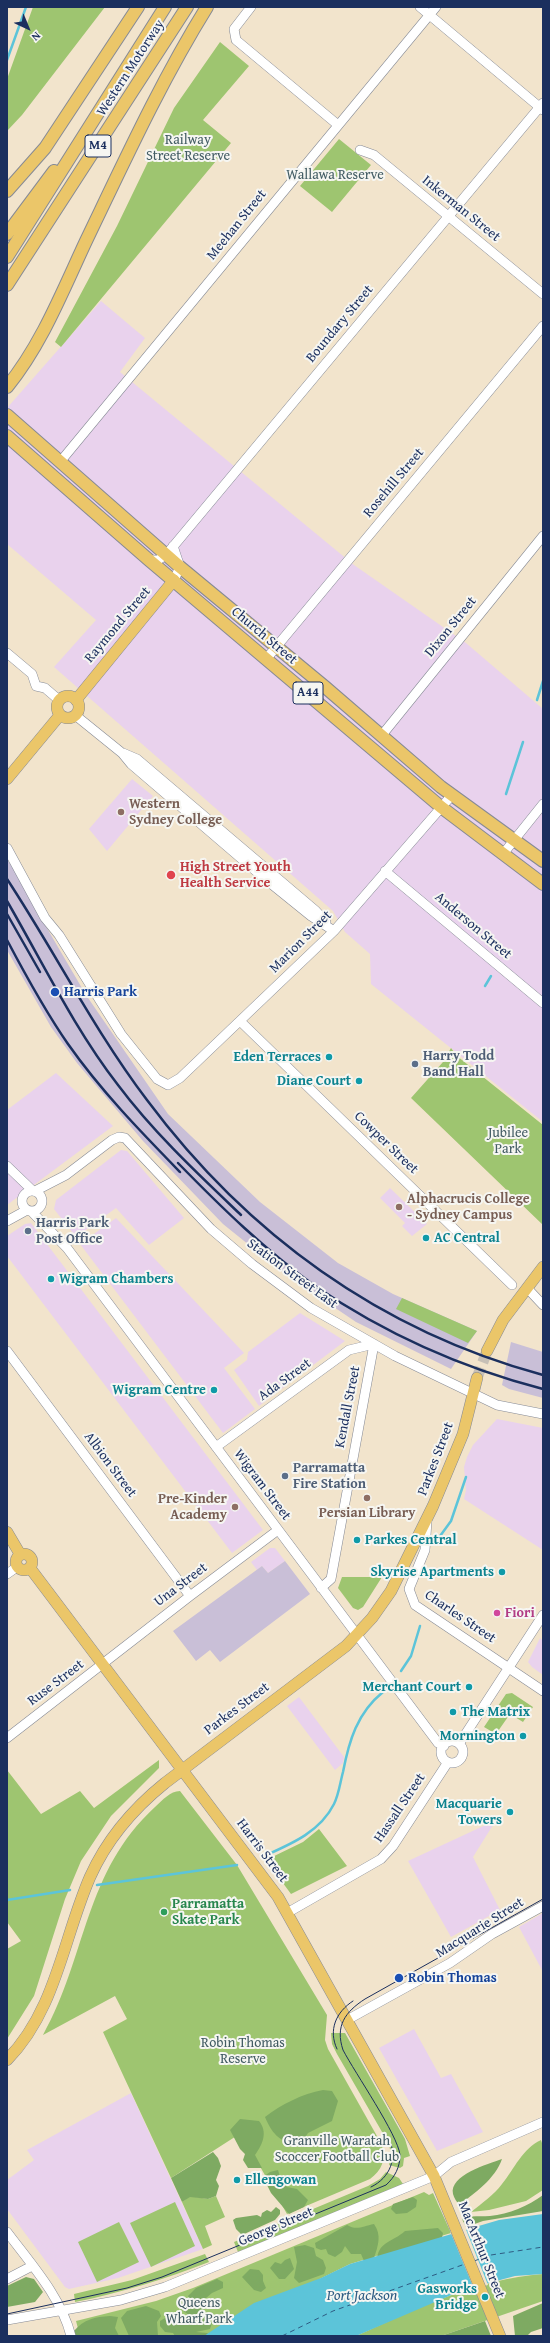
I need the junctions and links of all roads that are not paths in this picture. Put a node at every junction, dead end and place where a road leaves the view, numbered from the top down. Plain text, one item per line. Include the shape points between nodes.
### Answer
1 (138, 7) edge
2 (165, 7) edge
3 (187, 7) edge
4 (207, 7) edge
5 (252, 7) edge
6 (420, 7) edge
7 (436, 7) edge
8 (429, 15) junction
9 (542, 107) edge
10 (92, 120) junction
11 (338, 125) junction
12 (360, 150) dead end
13 (7, 190) edge
14 (448, 216) junction
15 (7, 234) edge
16 (7, 257) edge
17 (7, 285) edge
18 (543, 294) edge
19 (543, 326) edge
20 (7, 387) edge
21 (7, 415) edge
22 (7, 436) edge
23 (60, 462) junction
24 (543, 536) edge
25 (170, 551) junction
26 (149, 560) junction
27 (180, 567) junction
28 (174, 580) junction
29 (276, 647) junction
30 (7, 653) edge
31 (267, 658) junction
32 (59, 700) junction
33 (76, 700) junction
34 (60, 714) junction
35 (75, 715) junction
36 (382, 735) junction
37 (7, 779) edge
38 (452, 795) junction
39 (543, 804) edge
40 (441, 807) junction
41 (514, 841) junction
42 (7, 848) edge
43 (503, 854) junction
44 (543, 861) edge
45 (385, 871) junction
46 (543, 884) edge
47 (334, 931) junction
48 (543, 1003) edge
49 (240, 1021) junction
50 (8, 1168) edge
51 (66, 1175) junction
52 (34, 1191) junction
53 (22, 1199) junction
54 (42, 1202) junction
55 (30, 1211) junction
56 (7, 1218) edge
57 (7, 1221) edge
58 (59, 1238) junction
59 (543, 1266) edge
60 (512, 1285) dead end
61 (527, 1288) junction
62 (543, 1304) edge
63 (374, 1344) junction
64 (7, 1351) edge
65 (488, 1351) tunnel mouth
66 (477, 1378) tunnel mouth
67 (473, 1394) junction
68 (543, 1414) edge
69 (216, 1447) junction
70 (427, 1520) junction
71 (278, 1530) junction
72 (7, 1532) edge
73 (20, 1554) junction
74 (17, 1567) junction
75 (30, 1568) junction
76 (7, 1574) edge
77 (321, 1588) junction
78 (190, 1596) junction
79 (543, 1616) edge
80 (357, 1635) junction
81 (103, 1665) junction
82 (509, 1668) junction
83 (543, 1691) edge
84 (7, 1738) edge
85 (459, 1744) junction
86 (444, 1746) junction
87 (448, 1762) junction
88 (182, 1770) junction
89 (543, 1906) edge
90 (288, 1913) junction
91 (347, 2020) junction
92 (7, 2060) edge
93 (543, 2122) edge
94 (434, 2176) junction
95 (7, 2232) edge
96 (32, 2266) junction
97 (7, 2279) edge
98 (62, 2312) junction
99 (7, 2320) edge
100 (71, 2336) edge
101 (500, 2336) edge

1 - 13 highway via 45,148
2 - 10 highway, Western Motorway / M4
3 - 17 highway, Western Motorway / M4
4 - 20 highway via 183,46 48,321 25,362
5 - 11 street via 234,29 236,40
6 - 8 street
7 - 8 street, Meehan Street
8 - 9 street
8 - 11 street, Meehan Street
9 - 14 street, Boundary Street
10 - 15 highway, Western Motorway / M4
10 - 16 highway, Western Motorway / M4
11 - 23 street, Meehan Street
12 - 14 street, Inkerman Street via 374,155
14 - 18 street, Inkerman Street
14 - 25 street, Boundary Street
19 - 29 street, Rosehill Street
21 - 23 highway, Church Street / A44
22 - 26 highway, Church Street / A44
23 - 25 highway, Church Street / A44
24 - 36 street, Dixon Street
25 - 26 street via 158,560
25 - 27 highway, Church Street / A44
26 - 28 highway, Church Street / A44
27 - 28 street, Raymond Street
27 - 29 highway, Church Street / A44
28 - 31 highway, Church Street / A44
28 - 33 main road, Raymond Street
29 - 31 street, Rosehill Street
29 - 36 highway, Church Street / A44
30 - 32 street via 32,674 36,686 45,688
31 - 40 highway, Church Street / A44
32 - 33 main road via 68,696
32 - 34 main road via 57,709
33 - 35 main road via 78,707
34 - 35 main road via 66,718
34 - 37 main road
35 - 47 street via 122,753 143,764 316,911
36 - 38 highway, Church Street / A44
38 - 40 street, Marion Street
38 - 41 highway, Church Street / A44
39 - 41 street
40 - 43 highway, Church Street / A44
40 - 45 street, Marion Street
41 - 43 street
41 - 44 highway, Church Street / A44
42 - 49 street, Marion Street via 45,918 59,935 127,1042 157,1079 168,1085 180,1078
43 - 46 highway, Church Street / A44
45 - 47 street, Marion Street
45 - 48 street, Anderson Street
47 - 49 street, Marion Street
49 - 60 street, Cowper Street
50 - 52 street
50 - 53 street
51 - 52 street
51 - 54 street
51 - 63 street, Station Street East via 112,1140 122,1137 130,1142 211,1229 252,1264 311,1308
52 - 53 street via 27,1193
52 - 54 street
53 - 55 street via 23,1206
53 - 56 street
54 - 55 street via 38,1210
54 - 58 street, Wigram Street
55 - 57 street
55 - 58 street, Wigram Street
58 - 69 street, Wigram Street
59 - 61 main road
61 - 62 street
61 - 65 main road via 497,1331
63 - 67 street, Station Street East
63 - 69 street, Ada Street via 349,1350
63 - 77 street, Kendall Street via 331,1579
64 - 78 street, Albion Street
66 - 67 main road, Parkes Street
67 - 68 street, Station Street East via 497,1405
67 - 70 main road, Parkes Street via 463,1434
69 - 71 street, Wigram Street
70 - 80 main road, Parkes Street via 391,1591
70 - 82 street, Charles Street via 425,1550 409,1588 414,1605
71 - 77 street, Wigram Street
71 - 78 street, Una Street
72 - 73 main road
73 - 74 main road via 16,1561
73 - 75 main road via 30,1556
74 - 75 main road via 23,1570
74 - 76 street
75 - 81 main road, Harris Street
77 - 80 street, Wigram Street
78 - 81 street, Una Street
79 - 82 street
80 - 86 street, Wigram Street via 438,1743
80 - 88 main road, Parkes Street
81 - 84 street, Ruse Street
81 - 88 main road, Harris Street
82 - 83 street, Charles Street
82 - 85 street
85 - 86 street via 450,1742
85 - 87 street via 463,1753 461,1759 455,1763
86 - 87 street via 442,1754
87 - 90 street, Hassall Street via 393,1846 381,1859
88 - 90 main road, Harris Street
88 - 92 main road, Parkes Street via 132,1814 106,1848 90,1877 48,1998 28,2034
89 - 91 street, Macquarie Street via 492,1934 450,1963
90 - 91 main road, Harris Street
91 - 94 main road, Harris Street
93 - 94 street, George Street via 451,2162
94 - 98 street, George Street via 185,2280 121,2300
94 - 101 main road, MacArthur Street
95 - 96 street
96 - 97 street
96 - 98 street
98 - 99 street, George Street
98 - 100 street

